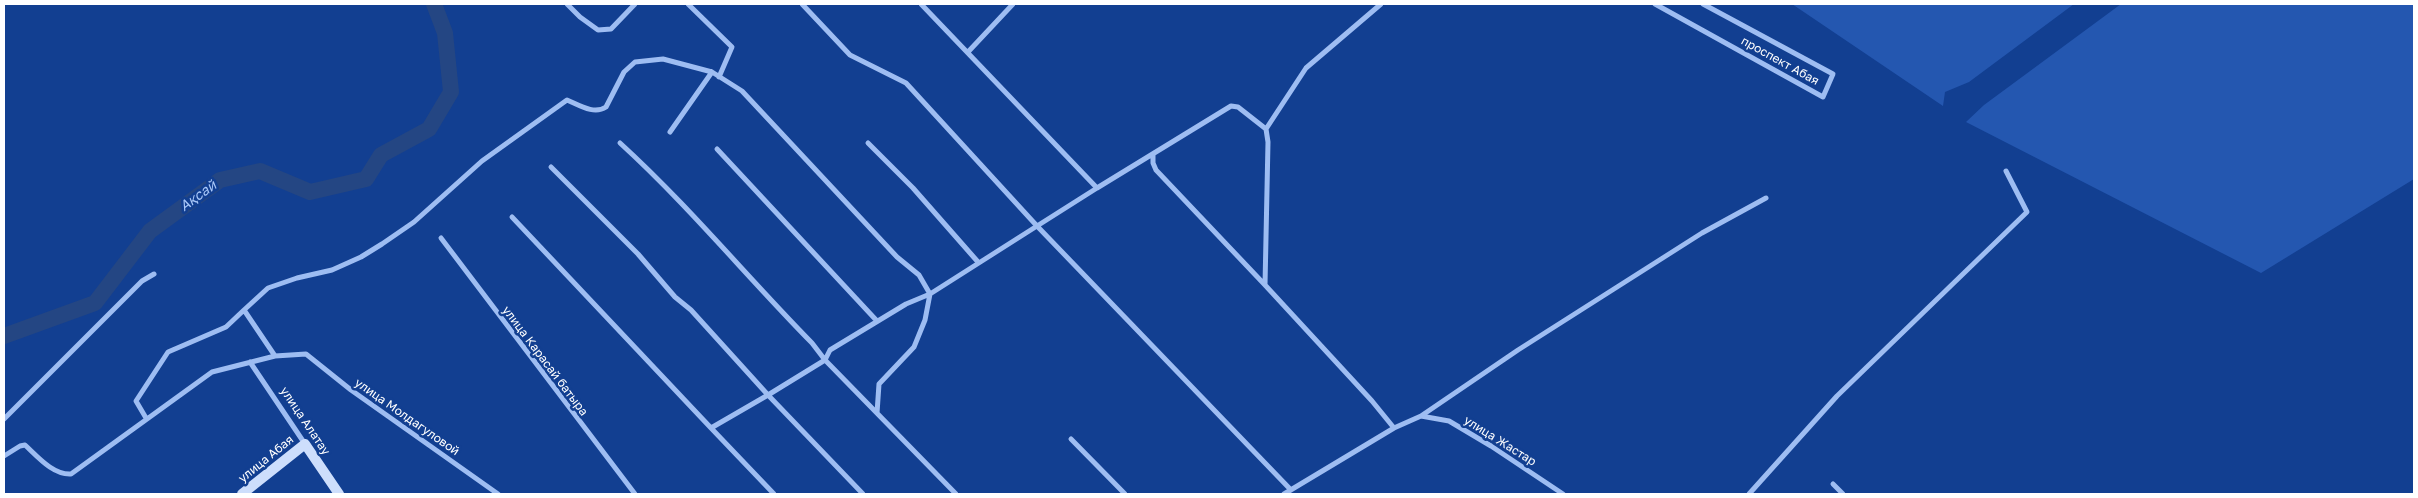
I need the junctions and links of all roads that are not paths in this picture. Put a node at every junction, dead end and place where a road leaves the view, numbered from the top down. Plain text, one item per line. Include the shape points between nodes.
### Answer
1 (567, 4) edge
2 (636, 4) edge
3 (688, 4) edge
4 (802, 4) edge
5 (921, 4) edge
6 (1013, 4) edge
7 (1381, 4) edge
8 (1655, 4) edge
9 (1703, 4) edge
10 (968, 52) junction
11 (712, 72) junction
12 (720, 77) junction
13 (1266, 130) junction
14 (670, 132) dead end
15 (620, 143) dead end
16 (868, 143) dead end
17 (717, 149) dead end
18 (1153, 154) junction
19 (551, 167) dead end
20 (2006, 171) dead end
21 (1097, 188) junction
22 (1766, 198) dead end
23 (512, 217) dead end
24 (1037, 226) junction
25 (441, 238) dead end
26 (978, 262) junction
27 (154, 274) dead end
28 (1265, 286) junction
29 (930, 294) junction
30 (244, 310) junction
31 (877, 321) junction
32 (275, 356) junction
33 (825, 360) junction
34 (250, 362) junction
35 (768, 395) junction
36 (876, 413) junction
37 (1421, 416) junction
38 (146, 418) junction
39 (4, 419) edge
40 (711, 428) junction
41 (1394, 428) junction
42 (1071, 439) dead end
43 (305, 444) junction
44 (4, 456) edge
45 (1834, 484) dead end
46 (1291, 490) junction
47 (242, 494) edge
48 (339, 494) edge
49 (498, 494) edge
50 (635, 494) edge
51 (774, 494) edge
52 (863, 494) edge
53 (956, 494) edge
54 (1125, 494) edge
55 (1284, 494) edge
56 (1563, 494) edge
57 (1749, 494) edge
58 (1843, 494) edge

1 - 2 street via 598,30 610,29
3 - 12 street via 732,47
4 - 24 street via 850,55 906,83
5 - 10 street
6 - 10 street
7 - 13 street via 1306,68
8 - 9 street, проспект Абая via 1823,97 1832,74
10 - 21 street
11 - 12 street
11 - 14 street
11 - 30 street via 663,59 635,62 624,72 606,107 596,111 567,100 482,161 414,222 375,249 332,270 272,286
12 - 29 street via 742,91 897,257 918,275
13 - 18 street via 1238,107 1231,106
13 - 28 street
15 - 33 street via 665,184
16 - 26 street
17 - 31 street
18 - 21 street
18 - 28 street via 1156,170
19 - 35 street via 638,254
20 - 57 street via 2026,212 1837,396
21 - 24 street
22 - 37 street via 1702,232
23 - 40 street
24 - 26 street
24 - 46 street
25 - 50 street, улица Карасай батыра
26 - 29 street
27 - 39 street via 142,281
28 - 41 street
29 - 31 street
29 - 36 street via 925,320 914,346 879,384
30 - 32 street
30 - 38 street via 226,327 174,349 163,358 136,401
31 - 33 street via 830,350
32 - 34 street
32 - 49 street, улица Молдагуловой via 306,354 351,390
33 - 35 street
33 - 36 street
34 - 38 street via 212,372
34 - 43 street, улица Алатау
35 - 40 street
35 - 52 street
36 - 53 street
37 - 41 street
37 - 56 street, улица Жастар via 1449,421
38 - 44 street via 71,474 53,469 25,445
40 - 51 street
41 - 46 street
42 - 54 street
43 - 47 street, улица Абая
43 - 48 street, улица Алатау
45 - 58 street
46 - 55 street

